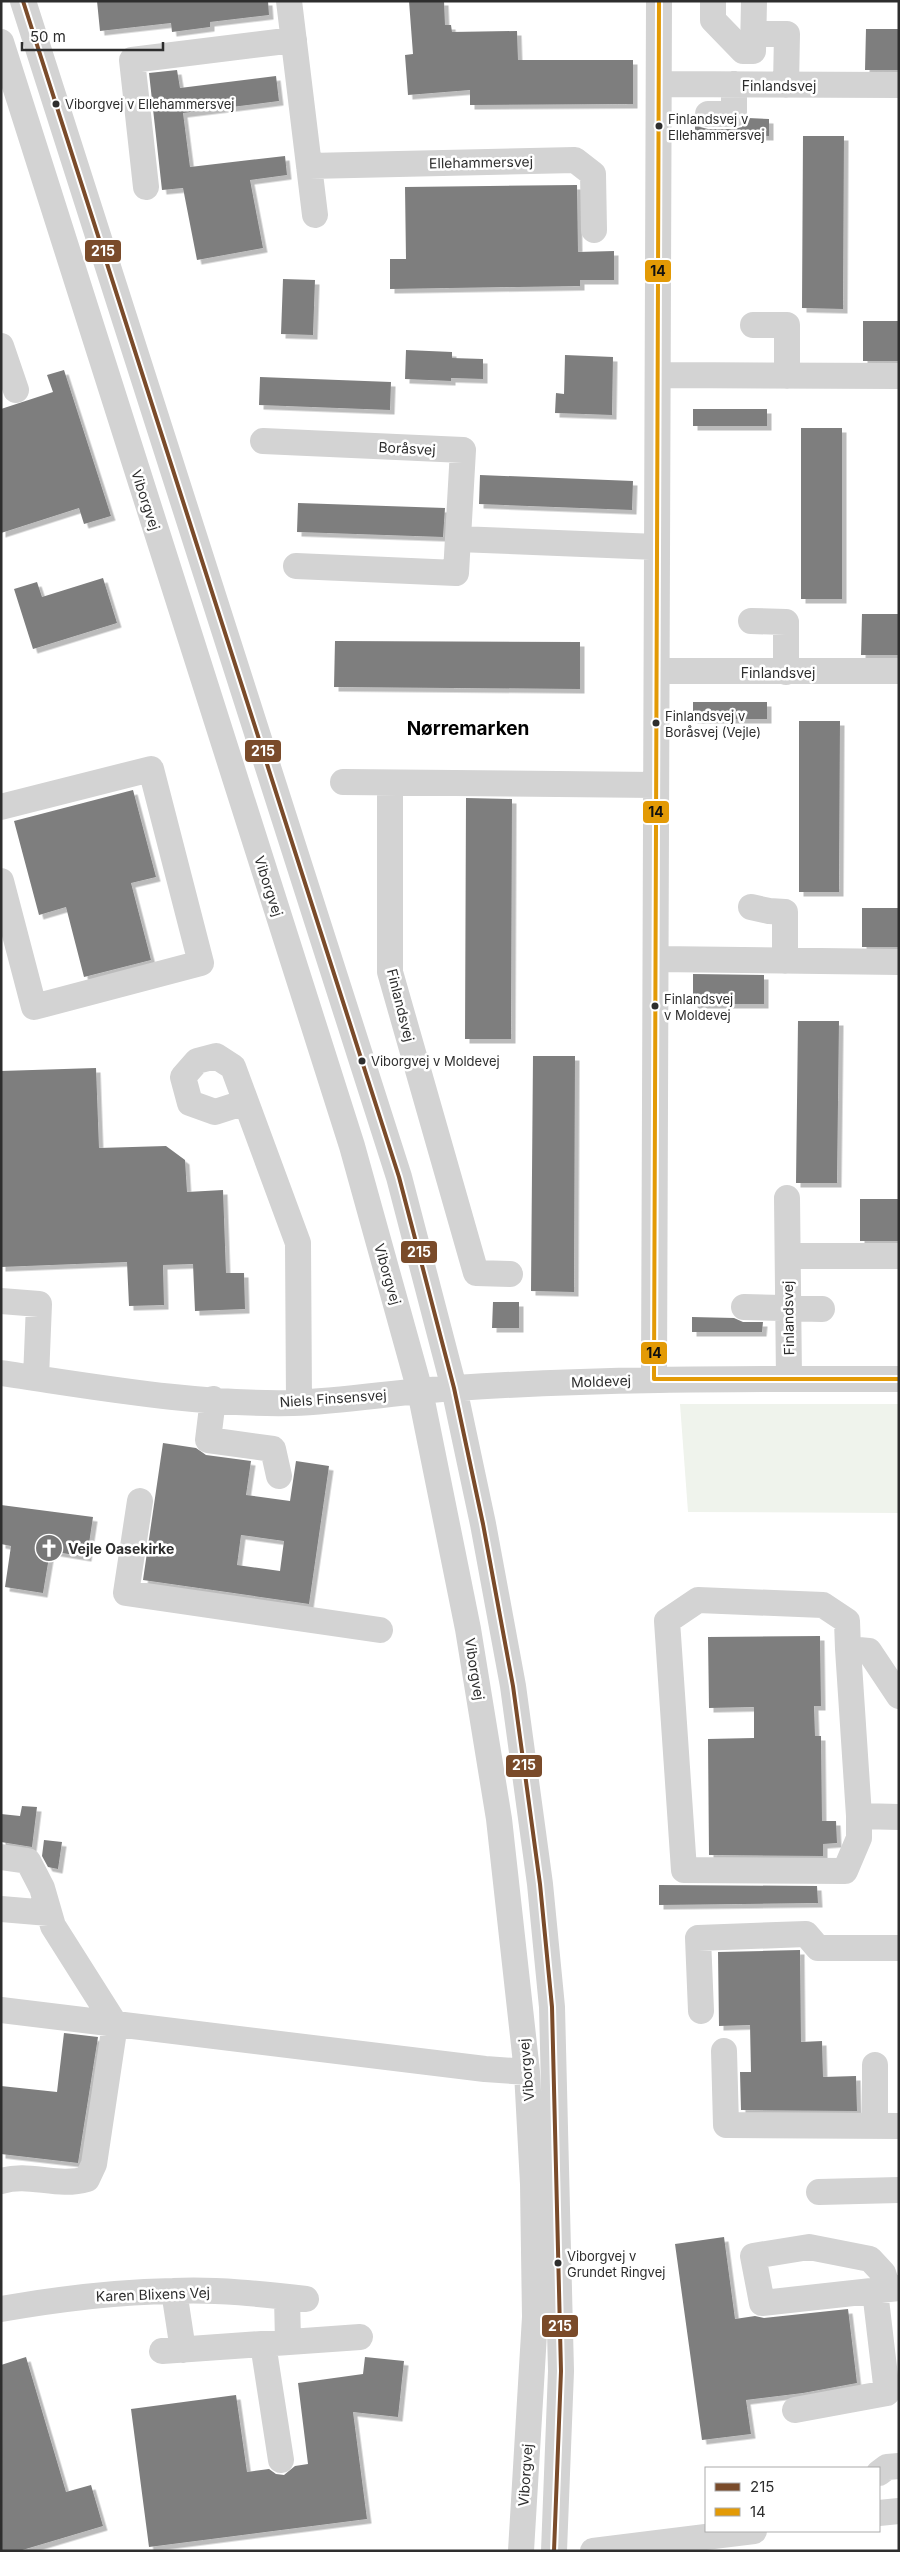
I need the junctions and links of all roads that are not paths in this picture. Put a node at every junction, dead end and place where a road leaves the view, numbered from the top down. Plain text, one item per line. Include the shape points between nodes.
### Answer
1 (23, 1) edge
2 (289, 1) edge
3 (659, 1) edge
4 (713, 1) edge
5 (754, 1) edge
6 (753, 34) junction
7 (294, 40) junction
8 (1, 42) edge
9 (660, 84) junction
10 (734, 84) junction
11 (786, 85) junction
12 (899, 85) edge
13 (708, 114) dead end
14 (309, 166) junction
15 (146, 187) dead end
16 (314, 215) dead end
17 (594, 230) dead end
18 (753, 325) dead end
19 (1, 346) edge
20 (658, 375) junction
21 (787, 376) junction
22 (899, 376) edge
23 (16, 390) dead end
24 (263, 441) dead end
25 (458, 539) junction
26 (657, 547) junction
27 (296, 566) dead end
28 (751, 621) dead end
29 (657, 671) junction
30 (786, 672) junction
31 (899, 672) edge
32 (343, 782) dead end
33 (390, 783) junction
34 (656, 785) junction
35 (1, 807) edge
36 (1, 881) edge
37 (751, 907) dead end
38 (657, 959) junction
39 (785, 960) junction
40 (899, 962) edge
41 (246, 1102) dead end
42 (787, 1198) dead end
43 (788, 1256) junction
44 (899, 1256) edge
45 (510, 1274) dead end
46 (1, 1302) edge
47 (744, 1307) dead end
48 (788, 1308) junction
49 (822, 1309) dead end
50 (1, 1373) edge
51 (36, 1378) junction
52 (789, 1379) junction
53 (899, 1379) edge
54 (654, 1380) junction
55 (454, 1388) junction
56 (420, 1391) junction
57 (213, 1399) junction
58 (299, 1402) junction
59 (279, 1476) dead end
60 (140, 1501) dead end
61 (380, 1630) dead end
62 (848, 1649) junction
63 (899, 1696) edge
64 (859, 1816) junction
65 (899, 1817) edge
66 (1, 1857) edge
67 (1, 1909) edge
68 (49, 1913) junction
69 (899, 1948) edge
70 (1, 2010) edge
71 (701, 2011) dead end
72 (115, 2024) junction
73 (724, 2051) dead end
74 (875, 2065) dead end
75 (527, 2072) junction
76 (887, 2126) edge
77 (1, 2181) edge
78 (899, 2190) edge
79 (819, 2192) dead end
80 (887, 2289) edge
81 (174, 2291) junction
82 (1, 2309) edge
83 (360, 2338) dead end
84 (275, 2343) junction
85 (795, 2410) dead end
86 (281, 2460) dead end
87 (899, 2466) edge
88 (880, 2472) edge
89 (899, 2511) edge
90 (880, 2513) edge
91 (751, 2532) edge
92 (715, 2544) edge
93 (521, 2551) edge
94 (554, 2551) edge
95 (593, 2551) edge

1 - 55 street, Viborgvej via 399,1177
2 - 7 street
3 - 9 street
4 - 6 street via 713,20 743,51 753,51
5 - 6 street
6 - 11 street via 787,34
7 - 14 street
7 - 15 street via 132,60
8 - 56 street, Viborgvej via 352,1146
9 - 10 street, Finlandsvej
9 - 20 street
10 - 11 street, Finlandsvej
10 - 13 street via 734,114
11 - 12 street, Finlandsvej
14 - 16 street
14 - 17 street, Ellehammersvej via 576,160 593,174
18 - 21 street via 787,325
19 - 23 street
20 - 21 street
20 - 26 street
21 - 22 street
24 - 25 street, Boråsvej via 463,450
25 - 26 street
25 - 27 street, Boråsvej via 456,572
26 - 29 street
28 - 30 street via 786,622
29 - 30 street, Finlandsvej
29 - 34 street
30 - 31 street, Finlandsvej
32 - 33 street
33 - 34 street
33 - 45 street, Finlandsvej via 390,972 476,1273
34 - 38 street
35 - 36 street via 151,769 201,963 34,1006
37 - 39 street via 785,912
38 - 39 street
38 - 54 street
39 - 40 street
41 - 58 street via 298,1243
42 - 43 street, Finlandsvej
43 - 44 street
43 - 48 street, Finlandsvej
46 - 51 street via 39,1304
47 - 48 street
48 - 49 street
48 - 52 street, Finlandsvej
50 - 51 street, Niels Finsensvej
51 - 57 street, Niels Finsensvej via 179,1398
52 - 53 street, Moldevej
52 - 54 street, Moldevej
54 - 55 street, Moldevej
55 - 56 street, Niels Finsensvej
55 - 94 street, Viborgvej via 513,1686 540,1884 552,2007 561,2370
56 - 58 street, Niels Finsensvej
56 - 75 street, Viborgvej via 468,1629 499,1819
57 - 58 street, Niels Finsensvej
57 - 59 street via 208,1440 273,1449
60 - 61 street via 126,1594
62 - 63 street via 869,1651
62 - 64 street
62 - 64 street via 847,1621 823,1605 698,1600 667,1620 684,1870 845,1871 859,1838
64 - 65 street
66 - 68 street via 28,1861 42,1888
67 - 68 street
68 - 72 street via 53,1926
69 - 71 street via 818,1948 806,1934 698,1938
70 - 72 street
72 - 75 street
72 - 77 street via 94,2164 86,2179 70,2184 13,2177
73 - 76 street via 726,2125
74 - 76 street
75 - 93 street, Viborgvej via 535,2317
78 - 79 street
80 - 85 street via 887,2393
81 - 82 street, Karen Blixens Vej via 75,2298
81 - 84 street via 172,2351
81 - 84 street, Karen Blixens Vej via 297,2298
83 - 84 street
84 - 86 street
87 - 88 street via 887,2467
89 - 90 street
91 - 92 street
92 - 95 street

